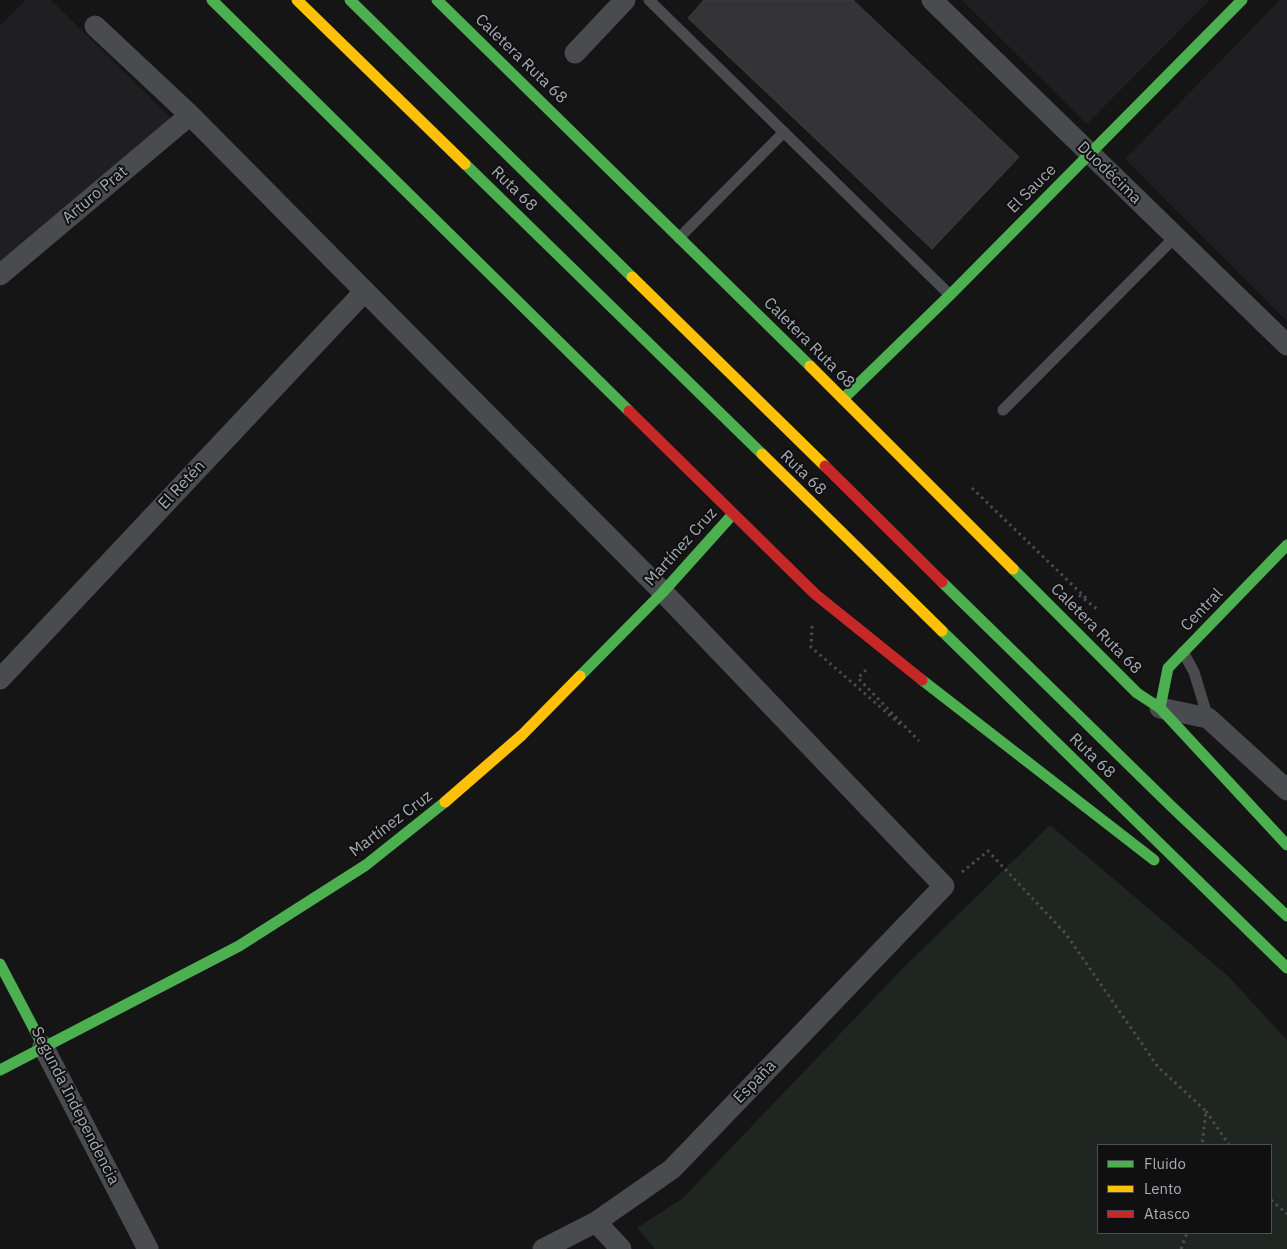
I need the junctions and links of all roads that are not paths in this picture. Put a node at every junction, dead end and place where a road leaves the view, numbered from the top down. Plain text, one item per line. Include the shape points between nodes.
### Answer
1 (212, 0) edge
2 (297, 0) edge
3 (350, 0) edge
4 (437, 0) edge
5 (625, 0) edge
6 (649, 0) edge
7 (932, 0) edge
8 (1242, 0) edge
9 (95, 26) dead end
10 (575, 53) dead end
11 (190, 115) junction
12 (784, 132) junction
13 (1089, 154) junction
14 (1175, 237) junction
15 (680, 238) junction
16 (0, 274) edge
17 (365, 291) junction
18 (950, 295) junction
19 (1287, 345) edge
20 (843, 399) junction
21 (1003, 410) dead end
22 (733, 514) junction
23 (1287, 545) edge
24 (663, 592) junction
25 (1183, 652) junction
26 (0, 679) edge
27 (1160, 708) junction
28 (1208, 718) junction
29 (1287, 790) edge
30 (1287, 845) edge
31 (1161, 866) dead end
32 (1177, 878) dead end
33 (1287, 916) edge
34 (1256, 939) junction
35 (0, 964) edge
36 (1287, 968) edge
37 (43, 1046) junction
38 (0, 1070) edge
39 (596, 1222) junction
40 (148, 1249) edge
41 (543, 1249) edge
42 (621, 1249) edge

1 - 22 main road
2 - 34 main road, Ruta 68
3 - 33 main road, Ruta 68
4 - 15 main road, Caletera Ruta 68
5 - 10 street
6 - 12 lane
7 - 13 street, Duodécima
8 - 13 main road, El Sauce
9 - 11 street
11 - 16 street, Arturo Prat
11 - 17 street
12 - 15 lane
12 - 18 lane
13 - 14 street, Duodécima
13 - 18 main road, El Sauce
14 - 19 street, Duodécima
14 - 21 lane
15 - 20 main road, Caletera Ruta 68
17 - 24 street
17 - 26 street, El Retén
18 - 20 main road, El Sauce
20 - 27 main road, Caletera Ruta 68 via 1137,693
22 - 24 main road, Martínez Cruz
22 - 31 main road via 815,594
23 - 25 main road, Central
24 - 37 main road, Martínez Cruz via 522,735 457,793 366,865 239,946
24 - 39 street, España via 944,886 672,1169
25 - 27 main road, Central via 1168,668
25 - 28 lane via 1194,672
27 - 28 street
27 - 30 main road, Caletera Ruta 68
28 - 29 street
32 - 34 main road
34 - 36 main road, Ruta 68
35 - 37 main road, Segunda Independencia
37 - 38 main road, Martínez Cruz
37 - 40 street, Segunda Independencia
39 - 41 street, España
39 - 42 street

